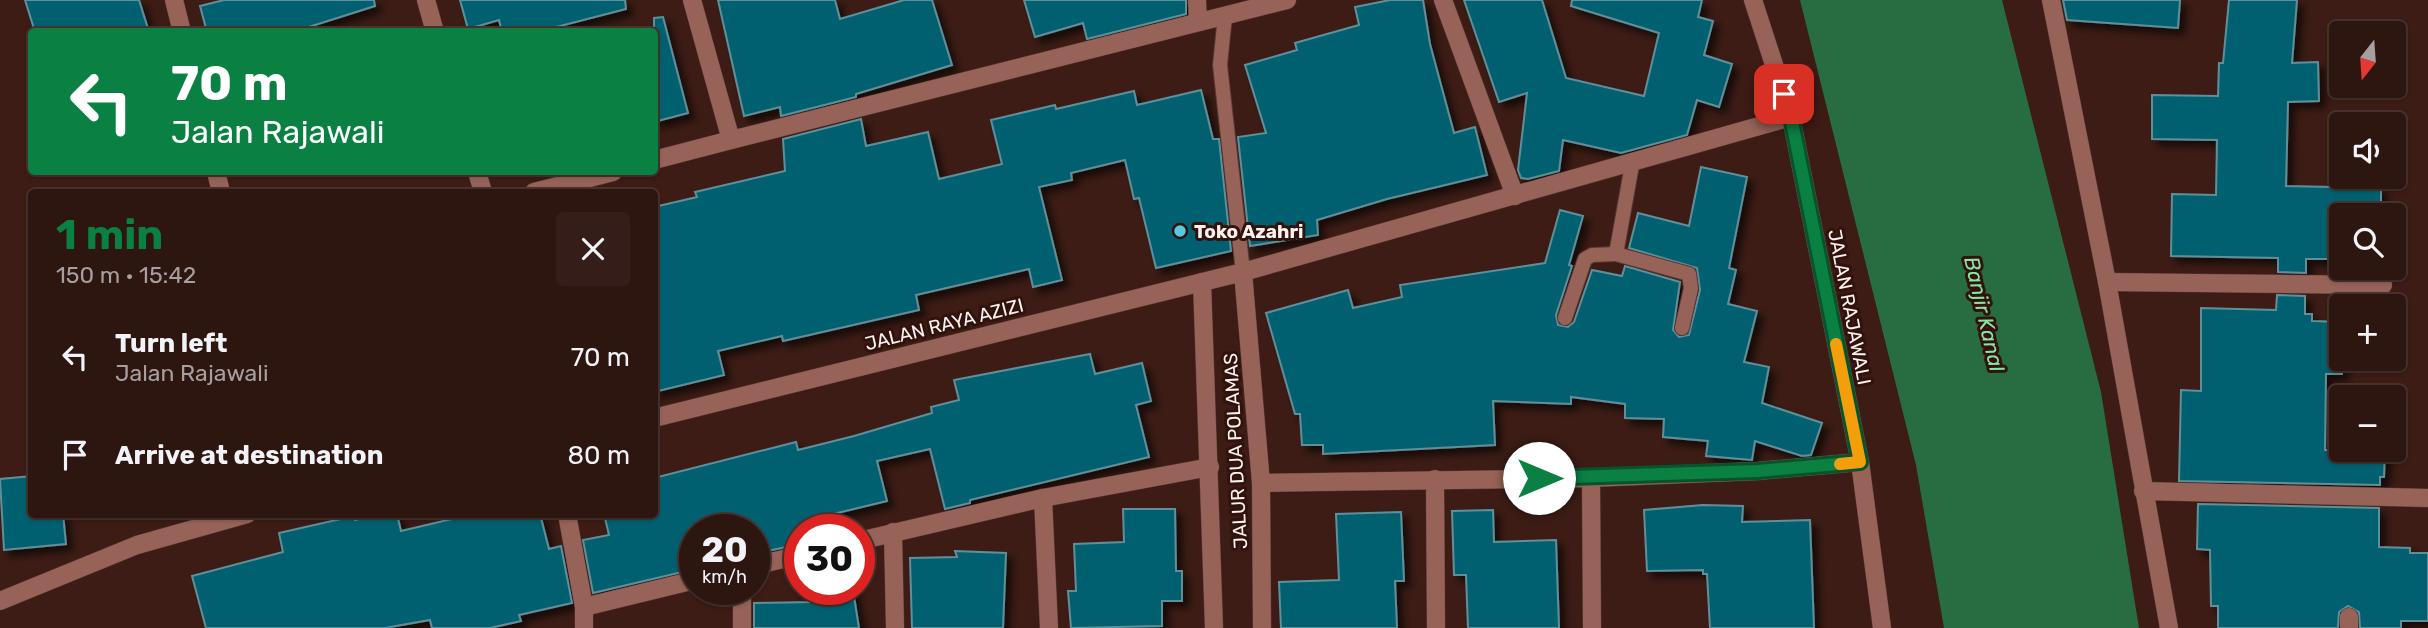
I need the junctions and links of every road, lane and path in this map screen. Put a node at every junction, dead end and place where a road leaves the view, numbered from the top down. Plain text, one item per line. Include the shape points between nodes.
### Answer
1 (174, 0) edge
2 (426, 0) edge
3 (692, 0) edge
4 (1197, 0) edge
5 (1287, 0) edge
6 (1443, 0) edge
7 (1753, 0) edge
8 (2051, 0) edge
9 (1225, 16) junction
10 (1198, 21) junction
11 (181, 28) edge
12 (434, 28) edge
13 (1791, 117) junction
14 (732, 140) junction
15 (658, 159) edge
16 (1632, 165) junction
17 (601, 175) edge
18 (546, 189) edge
19 (1515, 196) junction
20 (1616, 254) junction
21 (1243, 272) junction
22 (1202, 282) junction
23 (2107, 282) junction
24 (2383, 285) dead end
25 (1565, 318) dead end
26 (1682, 328) dead end
27 (658, 417) edge
28 (1860, 462) junction
29 (1210, 467) junction
30 (1591, 478) junction
31 (1435, 479) junction
32 (1261, 483) junction
33 (2143, 491) junction
34 (1043, 498) junction
35 (2428, 498) edge
36 (233, 518) edge
37 (568, 518) edge
38 (893, 533) junction
39 (875, 537) edge
40 (679, 584) edge
41 (0, 601) edge
42 (742, 605) edge
43 (584, 607) junction
44 (584, 628) edge
45 (742, 628) edge
46 (895, 628) edge
47 (1049, 628) edge
48 (1214, 628) edge
49 (1262, 628) edge
50 (1436, 628) edge
51 (1592, 628) edge
52 (1882, 628) edge
53 (2169, 628) edge

1 - 11 street
2 - 12 street
3 - 14 street
4 - 10 street
5 - 9 street
6 - 19 street
7 - 13 street, JALAN RAJAWALI
8 - 23 street
9 - 10 street
9 - 21 lane via 1220,65
10 - 14 street
13 - 16 street, JALAN RAYA AZIZI
13 - 28 street, JALAN RAJAWALI
14 - 15 street
16 - 19 street, JALAN RAYA AZIZI
16 - 20 lane
17 - 18 street
19 - 21 street, JALAN RAYA AZIZI
20 - 25 lane via 1585,259
20 - 26 lane via 1689,274 1691,288
21 - 22 street, JALAN RAYA AZIZI
21 - 32 street, JALUR DUA POLAMAS
22 - 27 street, JALAN RAYA AZIZI
22 - 29 street, JALUR DUA POLAMAS
23 - 24 street
23 - 33 street
28 - 30 street
28 - 52 street, JALAN RAJAWALI
29 - 34 street
29 - 48 street, JALUR DUA POLAMAS
30 - 31 street
30 - 51 street
31 - 32 street
31 - 50 street
32 - 49 street, JALUR DUA POLAMAS
33 - 35 street
33 - 53 street
34 - 38 street
34 - 47 street
36 - 41 street via 137,545
37 - 43 street
38 - 39 street
38 - 46 street
40 - 43 street
42 - 45 street
43 - 44 street

